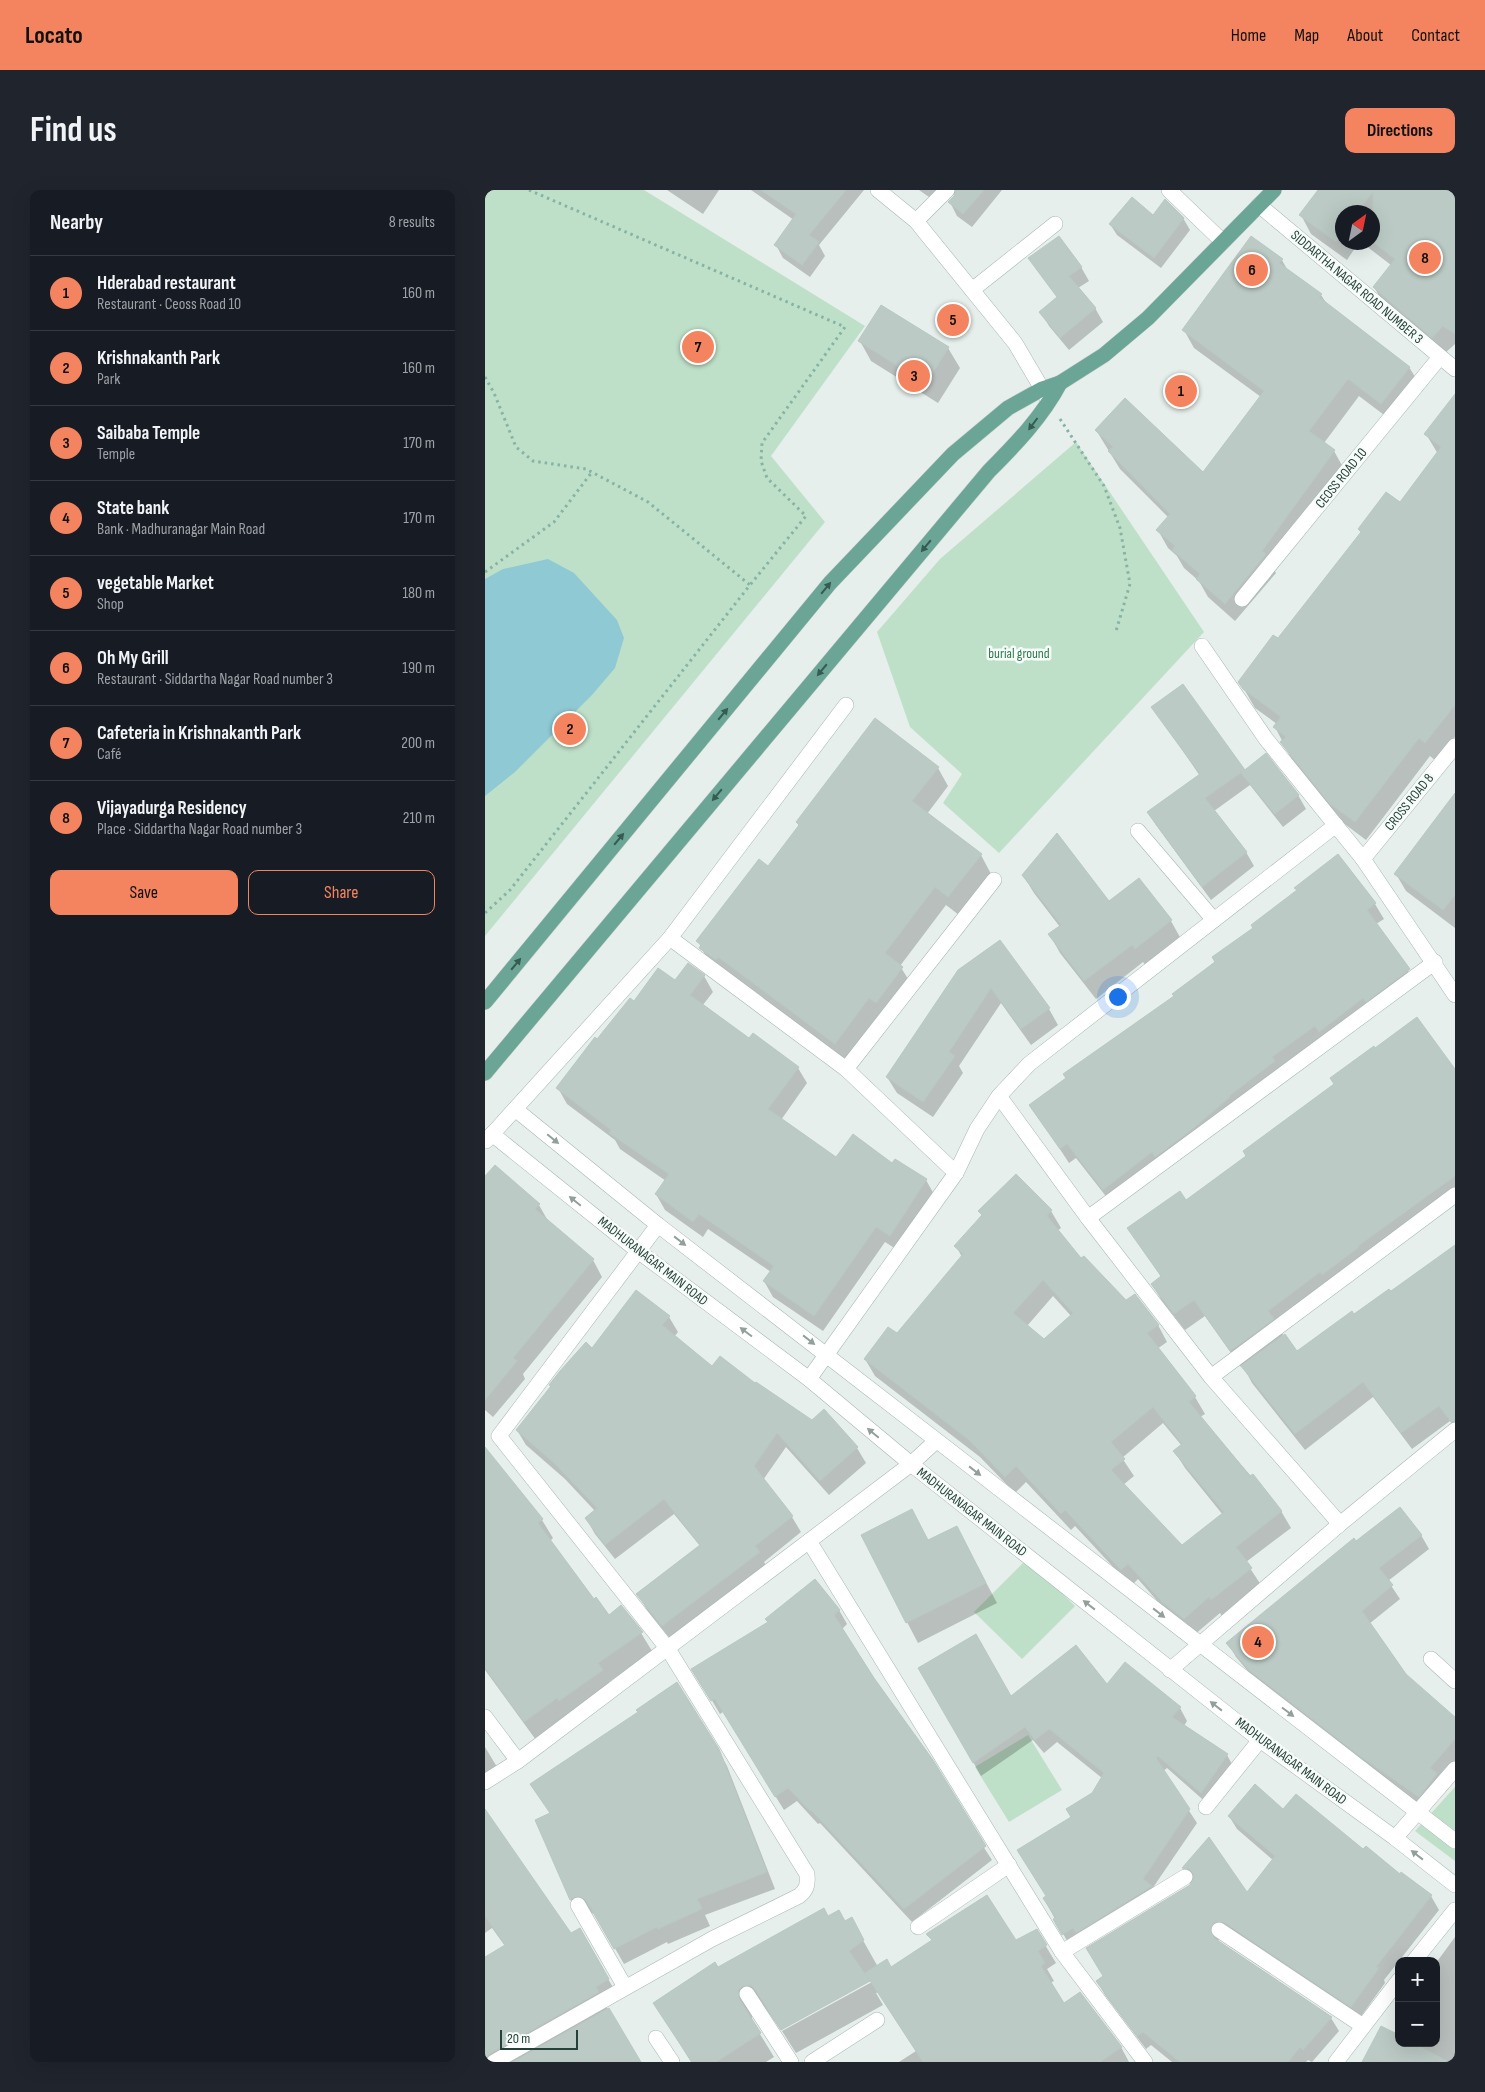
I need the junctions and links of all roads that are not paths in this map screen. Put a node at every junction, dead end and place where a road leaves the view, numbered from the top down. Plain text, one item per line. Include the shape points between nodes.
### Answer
1 (878, 190) edge
2 (947, 190) edge
3 (1169, 190) edge
4 (1275, 190) edge
5 (1259, 205) junction
6 (916, 220) junction
7 (1055, 224) dead end
8 (1223, 242) junction
9 (972, 290) junction
10 (1440, 357) junction
11 (1455, 369) edge
12 (1060, 383) junction
13 (1042, 389) junction
14 (1050, 402) junction
15 (1242, 599) dead end
16 (1203, 646) dead end
17 (847, 705) dead end
18 (1455, 746) edge
19 (1336, 825) junction
20 (1138, 832) dead end
21 (1363, 859) junction
22 (994, 880) dead end
23 (1214, 920) junction
24 (670, 938) junction
25 (1435, 962) junction
26 (1455, 995) edge
27 (485, 1002) edge
28 (846, 1070) junction
29 (485, 1073) edge
30 (999, 1096) junction
31 (515, 1109) junction
32 (488, 1138) edge
33 (956, 1173) junction
34 (1455, 1194) edge
35 (1088, 1218) junction
36 (658, 1225) junction
37 (638, 1251) junction
38 (827, 1354) junction
39 (1211, 1377) junction
40 (809, 1379) junction
41 (1455, 1430) edge
42 (937, 1441) junction
43 (911, 1464) junction
44 (1340, 1524) junction
45 (809, 1541) junction
46 (1199, 1644) junction
47 (668, 1649) junction
48 (1431, 1659) dead end
49 (1170, 1670) junction
50 (1455, 1681) edge
51 (485, 1717) edge
52 (1260, 1740) junction
53 (518, 1761) junction
54 (1455, 1769) edge
55 (485, 1782) edge
56 (1207, 1807) dead end
57 (1417, 1811) junction
58 (1395, 1838) junction
59 (1455, 1841) edge
60 (1009, 1865) junction
61 (1185, 1877) dead end
62 (1455, 1885) edge
63 (578, 1905) dead end
64 (1455, 1910) edge
65 (918, 1927) dead end
66 (1219, 1930) dead end
67 (1062, 1952) junction
68 (1418, 1957) edge
69 (1395, 1985) edge
70 (625, 1987) junction
71 (747, 1994) dead end
72 (877, 2020) dead end
73 (1363, 2026) junction
74 (656, 2038) dead end
75 (494, 2062) edge
76 (672, 2062) edge
77 (791, 2062) edge
78 (813, 2062) edge
79 (1145, 2062) edge
80 (1336, 2062) edge

1 - 6 street
2 - 6 street
3 - 8 street
4 - 5 main road
5 - 8 main road
5 - 10 street, SIDDARTHA NAGAR ROAD NUMBER 3
6 - 9 street
7 - 9 street
8 - 12 main road via 1147,318 1104,354
9 - 13 street via 1015,343
10 - 11 street, SIDDARTHA NAGAR ROAD NUMBER 3
10 - 15 street, CEOSS ROAD 10
12 - 13 main road
12 - 14 main road
13 - 14 street
27 -> 13 main road via 830,583 953,454 1008,408
14 -> 29 main road via 1023,437 976,486
16 - 19 street via 1266,739
17 - 24 street
18 - 21 street, CROSS ROAD 8
19 - 21 street
19 - 23 street
20 - 23 street
21 - 25 street
22 - 28 street
23 - 30 street via 1029,1064
24 - 28 street
24 - 31 street
25 - 26 street
25 - 35 street
28 - 33 street
30 - 33 street via 977,1129
30 - 35 street
31 - 32 street
31 -> 36 street
37 -> 32 street, MADHURANAGAR MAIN ROAD
33 - 38 street
34 - 39 street
35 - 39 street
36 - 37 street
36 -> 38 street
40 -> 37 street, MADHURANAGAR MAIN ROAD
37 - 47 street via 499,1436
38 - 40 street
38 - 42 street
39 - 44 street
43 -> 40 street, MADHURANAGAR MAIN ROAD
41 - 44 street
42 - 43 street
42 -> 46 street
43 - 45 street
49 -> 43 street, MADHURANAGAR MAIN ROAD
44 - 46 street
45 - 47 street
45 - 60 street
46 - 49 street
46 -> 57 street
47 - 53 street
47 - 70 street via 807,1874 808,1882 799,1896
48 - 50 street
52 -> 49 street, MADHURANAGAR MAIN ROAD
51 - 53 street
52 - 56 street
52 - 58 street, MADHURANAGAR MAIN ROAD
53 - 55 street
54 - 57 street
57 - 58 street
57 - 59 street
62 -> 58 street, MADHURANAGAR MAIN ROAD
60 - 65 street
60 - 67 street
61 - 67 street
63 - 70 street
64 - 68 street
66 - 73 street
67 - 79 street
69 - 73 street
70 - 75 street
71 - 77 street
72 - 78 street
73 - 80 street
74 - 76 street

